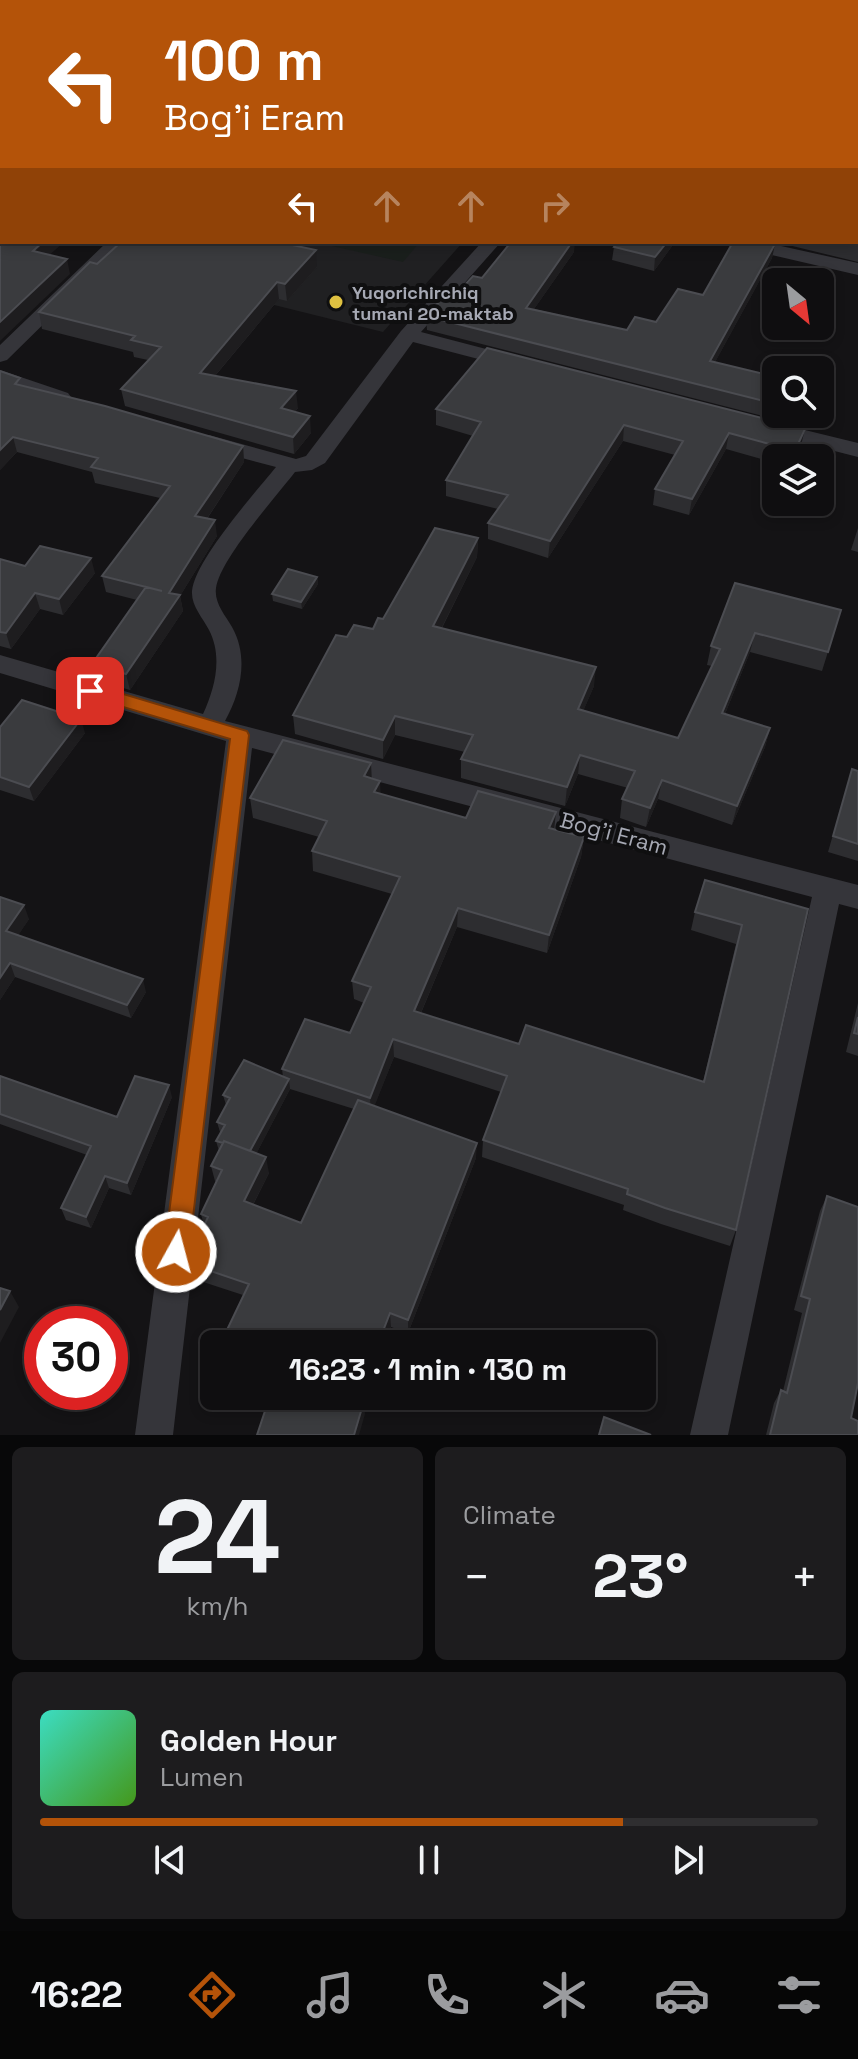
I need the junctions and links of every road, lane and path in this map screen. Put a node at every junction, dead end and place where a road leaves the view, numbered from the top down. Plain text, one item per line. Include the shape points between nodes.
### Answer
1 (116, 244) edge
2 (490, 244) edge
3 (748, 244) edge
4 (858, 269) edge
5 (408, 335) junction
6 (0, 356) edge
7 (528, 366) edge
8 (0, 376) edge
9 (80, 403) edge
10 (753, 423) edge
11 (182, 434) edge
12 (858, 450) edge
13 (290, 464) junction
14 (0, 664) edge
15 (209, 726) junction
16 (240, 735) junction
17 (843, 894) edge
18 (154, 1435) edge
19 (709, 1435) edge

1 - 6 street
2 - 5 street
3 - 4 street
5 - 7 street
5 - 13 street via 317,458 308,466
8 - 9 street
10 - 12 street
11 - 13 street
13 - 15 street via 203,588 206,607 231,660 224,701
14 - 15 street, Bog'i Eram
15 - 16 street, Bog'i Eram
16 - 17 street, Bog'i Eram
16 - 18 street
17 - 19 street

